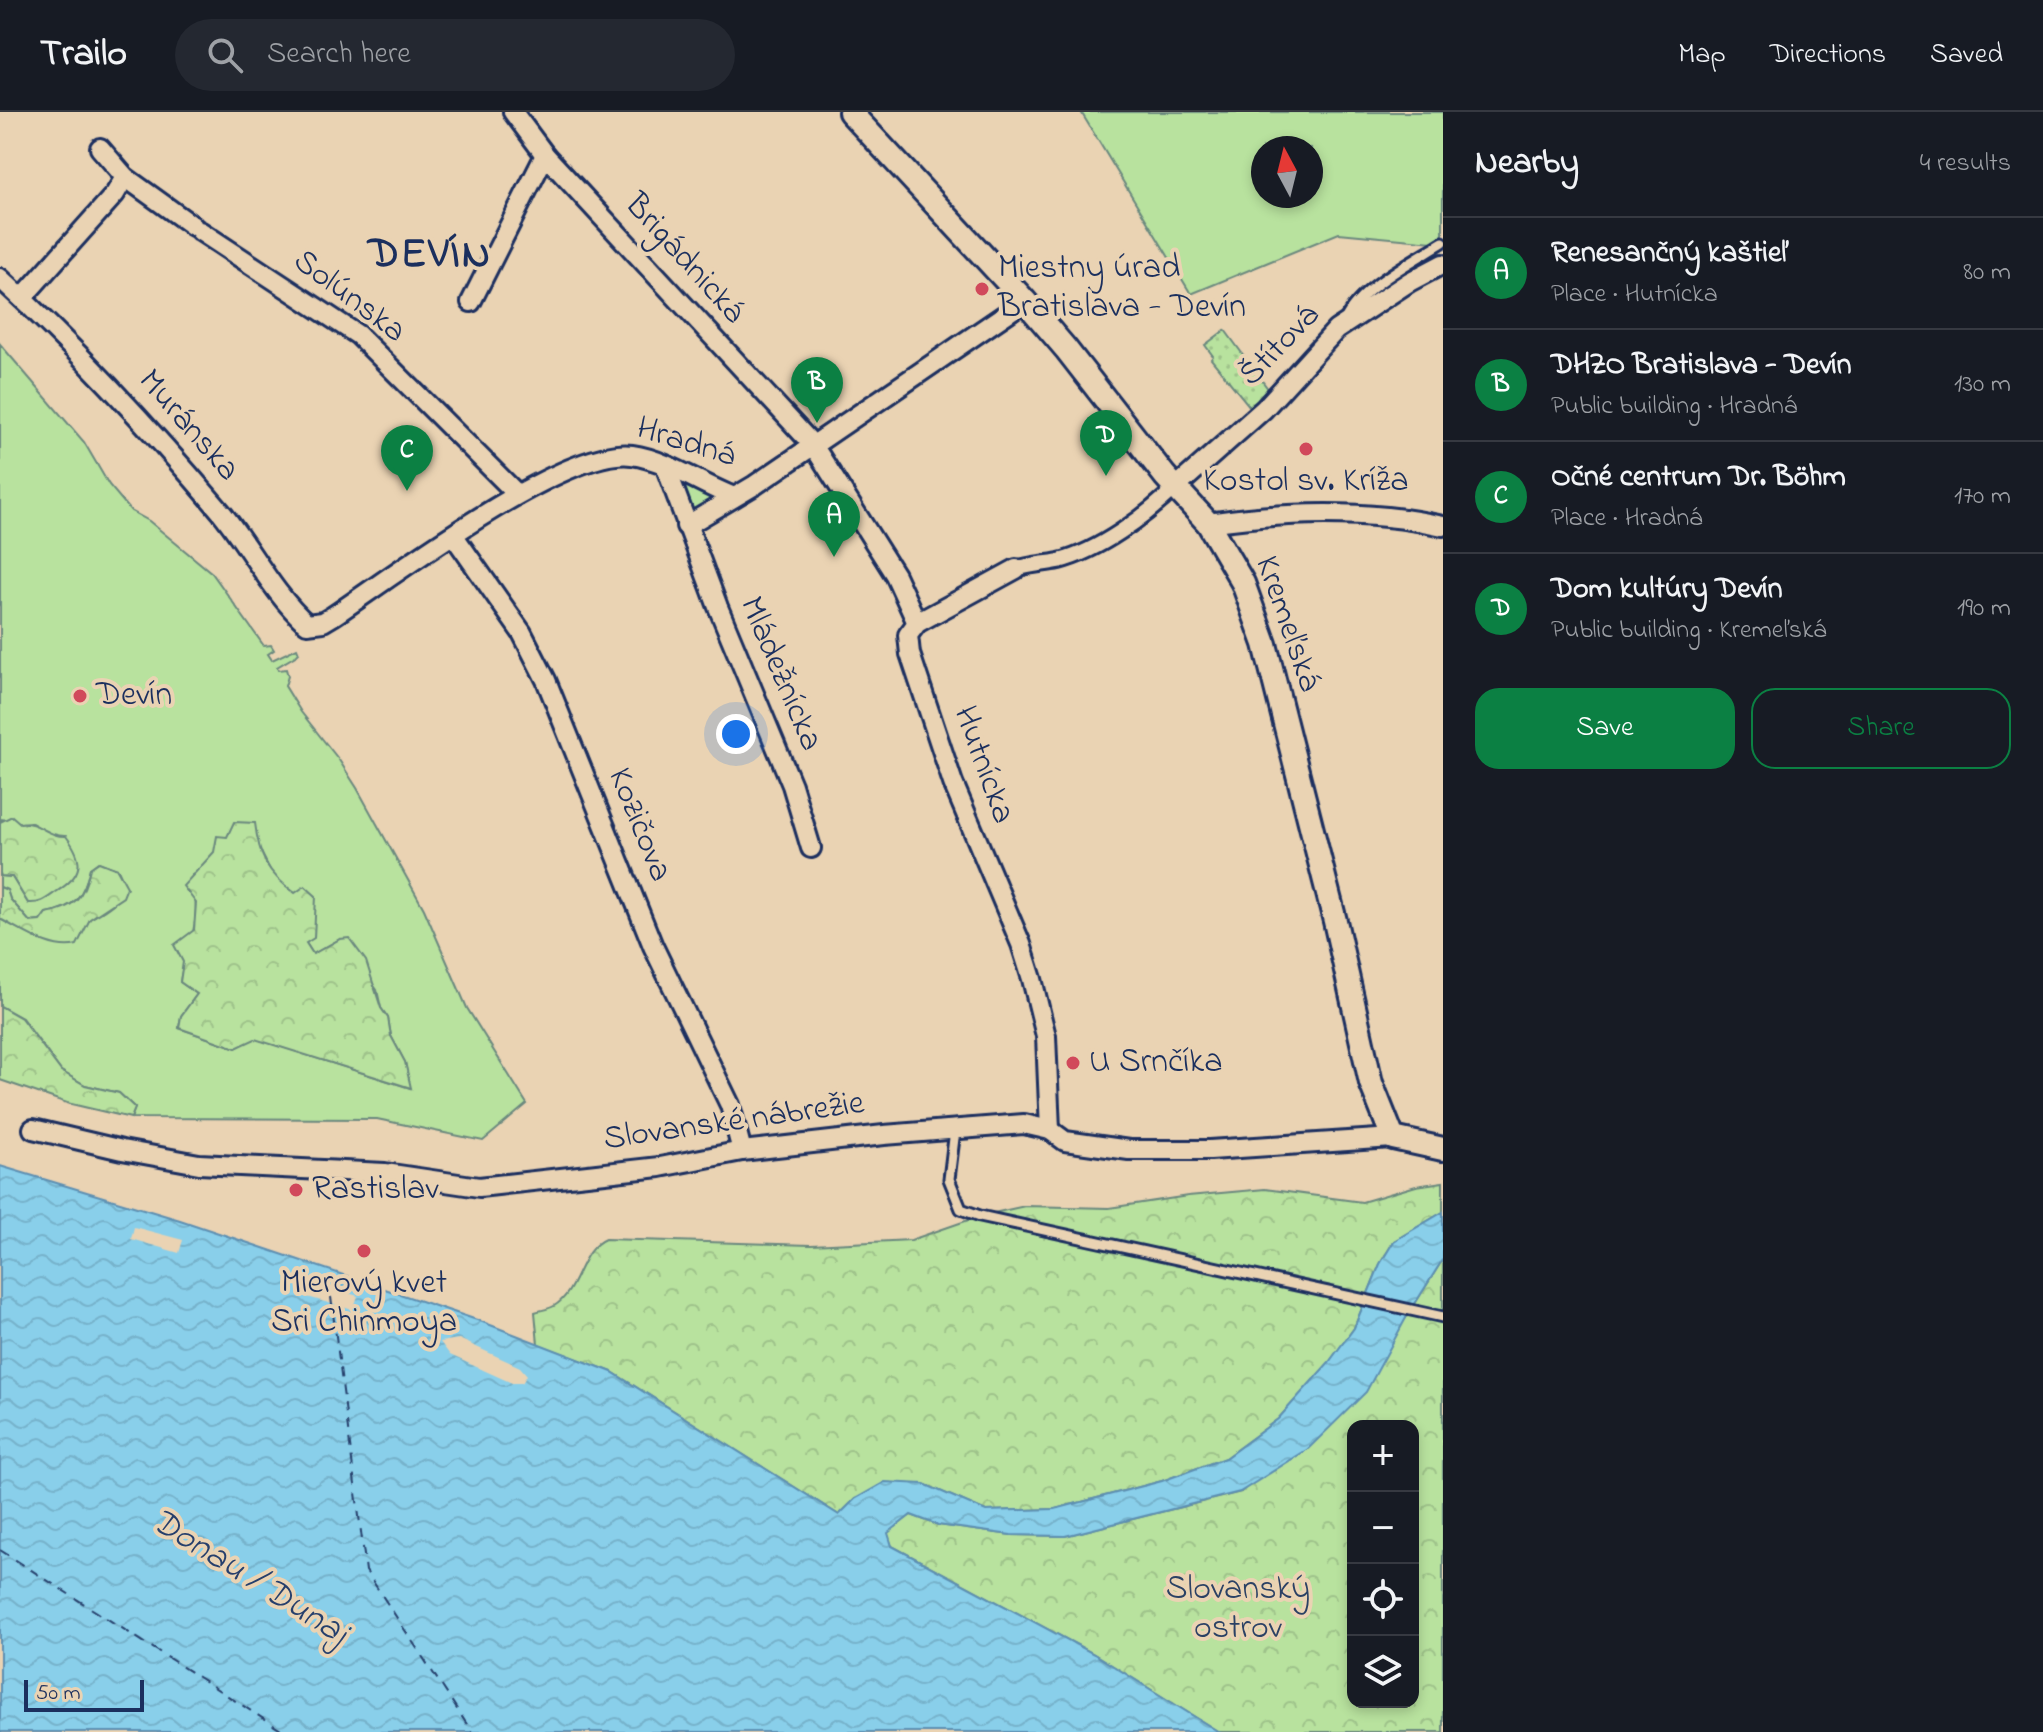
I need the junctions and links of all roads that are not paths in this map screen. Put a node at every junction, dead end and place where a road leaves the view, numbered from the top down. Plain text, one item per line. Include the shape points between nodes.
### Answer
1 (513, 112) edge
2 (850, 112) edge
3 (100, 148) dead end
4 (545, 155) junction
5 (125, 177) junction
6 (1443, 242) edge
7 (1443, 264) edge
8 (0, 278) edge
9 (22, 298) junction
10 (1025, 301) junction
11 (471, 302) dead end
12 (1344, 323) junction
13 (813, 445) junction
14 (665, 465) junction
15 (1175, 488) junction
16 (517, 494) junction
17 (734, 497) junction
18 (1208, 523) junction
19 (686, 526) junction
20 (1443, 526) edge
21 (454, 536) junction
22 (1016, 569) joint
23 (917, 623) junction
24 (315, 624) joint
25 (811, 848) dead end
26 (33, 1129) dead end
27 (955, 1129) junction
28 (1050, 1130) junction
29 (1393, 1138) junction
30 (1443, 1149) edge
31 (742, 1151) junction
32 (1443, 1317) edge

1 - 4 street, Brigádnická
2 - 10 street, Kremeľská
3 - 5 street, Solúnska
4 - 11 street
4 - 13 street, Brigádnická
5 - 9 street
5 - 16 street, Solúnska via 358,335
6 - 12 lane via 1360,299
7 - 12 street, Štítová
8 - 9 street, Muránska
9 - 24 street, Muránska via 172,453 294,612
10 - 13 street, Hradná
10 - 15 street, Kremeľská
12 - 15 street, Štítová via 1264,409
13 - 17 street, Hradná
13 - 23 street via 895,575
14 - 16 street, Hradná via 614,454
14 - 17 street, Hradná
14 - 19 street, Mládežnícka
15 - 18 street, Kremeľská
15 - 22 street via 1090,550
16 - 21 street, Hradná
17 - 19 street
18 - 20 street via 1356,515
18 - 29 street, Kremeľská via 1243,583 1265,644 1371,1083
19 - 25 street, Mládežnícka via 792,785
21 - 24 street, Hradná
21 - 31 street, Kozičova via 522,633 546,680 653,946 730,1105
22 - 23 street
23 - 28 street, Hutnícka via 908,635 910,654 953,783 1032,979 1046,1036
26 - 31 street, Slovanské nábrežie via 199,1164 385,1173 479,1187 660,1167
27 - 28 street, Slovanské nábrežie via 1024,1124
27 - 31 street, Slovanské nábrežie
27 - 32 lane via 949,1179 961,1209
28 - 29 street, Slovanské nábrežie via 1065,1141 1129,1150
29 - 30 street, Slovanské nábrežie

